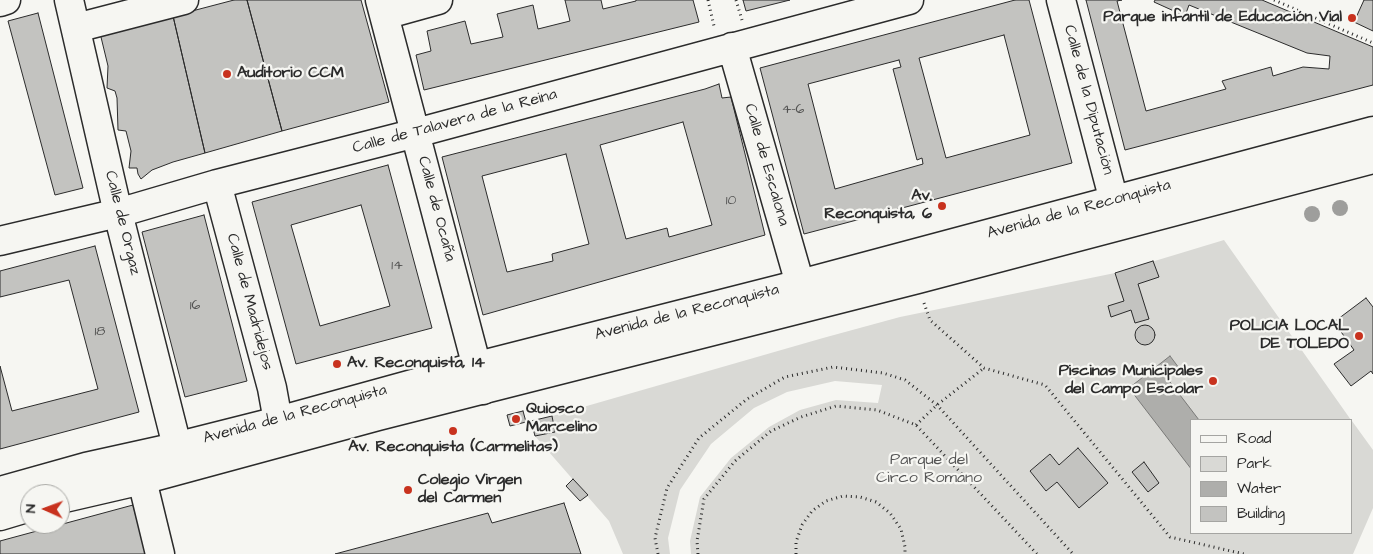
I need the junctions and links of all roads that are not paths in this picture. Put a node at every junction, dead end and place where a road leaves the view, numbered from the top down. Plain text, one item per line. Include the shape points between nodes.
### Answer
1 (6, 0) edge
2 (69, 0) edge
3 (184, 0) edge
4 (438, 0) edge
5 (909, 0) edge
6 (1061, 0) edge
7 (0, 2) edge
8 (140, 6) edge
9 (382, 8) edge
10 (76, 28) junction
11 (732, 47) junction
12 (1373, 131) edge
13 (416, 132) junction
14 (1373, 159) edge
15 (217, 184) junction
16 (1114, 201) junction
17 (118, 213) junction
18 (0, 241) edge
19 (800, 284) junction
20 (481, 378) junction
21 (278, 421) junction
22 (170, 448) junction
23 (142, 480) junction
24 (0, 491) edge
25 (70, 497) edge
26 (20, 510) edge
27 (0, 516) edge
28 (160, 554) edge

1 - 7 main road
2 - 10 main road, Calle de Orgaz
3 - 8 main road
4 - 9 main road
5 - 11 main road, Calle de Talavera de la Reina
6 - 16 main road, Calle de la Diputación
8 - 10 main road
9 - 13 main road, Calle de Ocaña
10 - 17 main road, Calle de Orgaz
11 - 13 main road, Calle de Talavera de la Reina
11 - 19 main road, Calle de Escalona
12 - 16 main road, Avenida de la Reconquista
13 - 15 main road, Calle de Talavera de la Reina
13 - 20 main road, Calle de Ocaña
14 - 20 main road, Avenida de la Reconquista via 911,281
15 - 17 main road, Calle de Talavera de la Reina
15 - 21 main road, Calle de Madridejos
16 - 19 main road, Avenida de la Reconquista
17 - 18 main road, Calle de Talavera de la Reina
17 - 22 main road, Calle de Orgaz
19 - 20 main road, Avenida de la Reconquista
20 - 21 main road, Avenida de la Reconquista
20 - 23 main road, Avenida de la Reconquista
21 - 22 main road, Avenida de la Reconquista
22 - 23 main road
22 - 24 main road, Avenida de la Reconquista
23 - 25 main road, Avenida de la Reconquista
23 - 28 main road
26 - 27 main road

